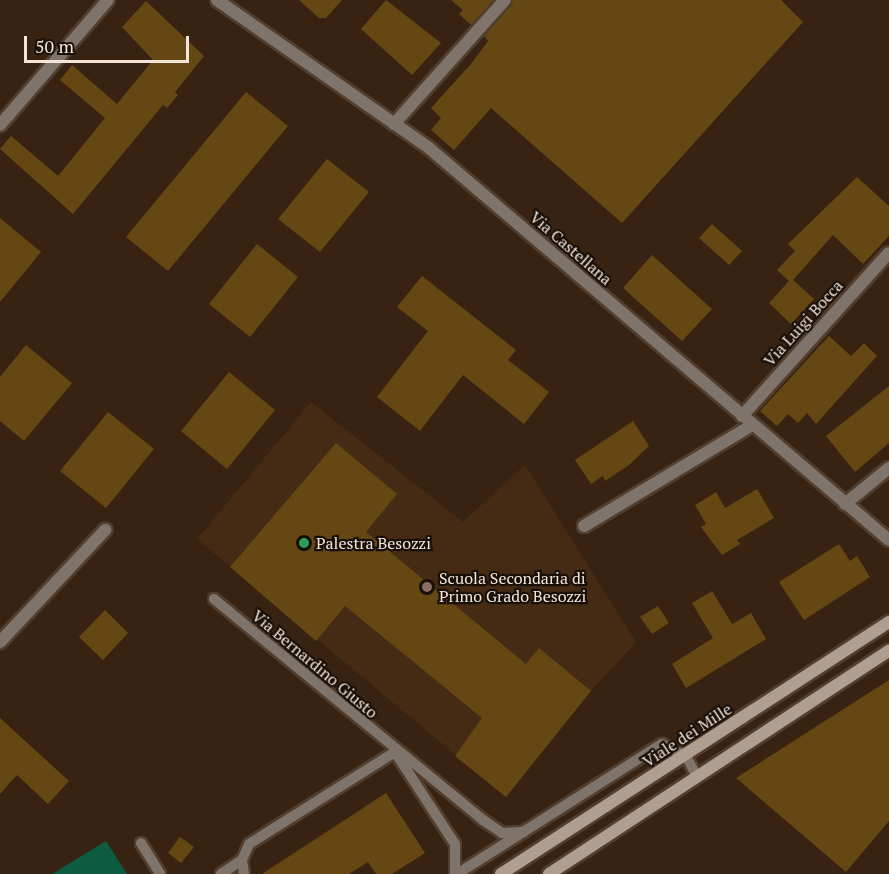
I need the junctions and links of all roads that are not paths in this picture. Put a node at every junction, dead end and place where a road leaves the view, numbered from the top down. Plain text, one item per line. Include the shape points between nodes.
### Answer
1 (108, 0) edge
2 (217, 0) edge
3 (505, 0) edge
4 (394, 124) junction
5 (0, 125) edge
6 (889, 253) edge
7 (742, 416) junction
8 (752, 425) junction
9 (889, 468) edge
10 (845, 504) junction
11 (584, 526) dead end
12 (105, 530) dead end
13 (889, 540) edge
14 (214, 599) dead end
15 (889, 622) edge
16 (0, 642) edge
17 (889, 651) edge
18 (395, 752) junction
19 (686, 756) junction
20 (697, 777) junction
21 (524, 832) junction
22 (141, 843) dead end
23 (242, 860) junction
24 (160, 874) edge
25 (221, 874) edge
26 (244, 874) edge
27 (456, 874) edge
28 (501, 874) edge
29 (549, 874) edge

1 - 5 street
2 - 4 street, Via Castellana
3 - 4 street
4 - 7 street, Via Castellana via 429,148
6 - 7 street, Via Luigi Bocca
7 - 8 street, Via Castellana
8 - 10 street, Via Castellana
8 - 11 street
9 - 10 street
10 - 13 street, Via Castellana
12 - 16 street
14 - 18 lane, Via Bernardino Giusto
15 - 19 main road, Viale dei Mille
17 - 20 main road
18 - 21 lane, Via Bernardino Giusto via 502,833
18 - 23 lane via 249,844
18 - 27 lane, Via Bernardino Giusto via 455,844
19 - 20 lane
19 - 21 lane, Via Bernardino Giusto via 662,744
19 - 28 main road, Viale dei Mille
20 - 29 main road
21 - 27 lane, Via Bernardino Giusto
22 - 24 lane
23 - 25 lane
23 - 26 lane

